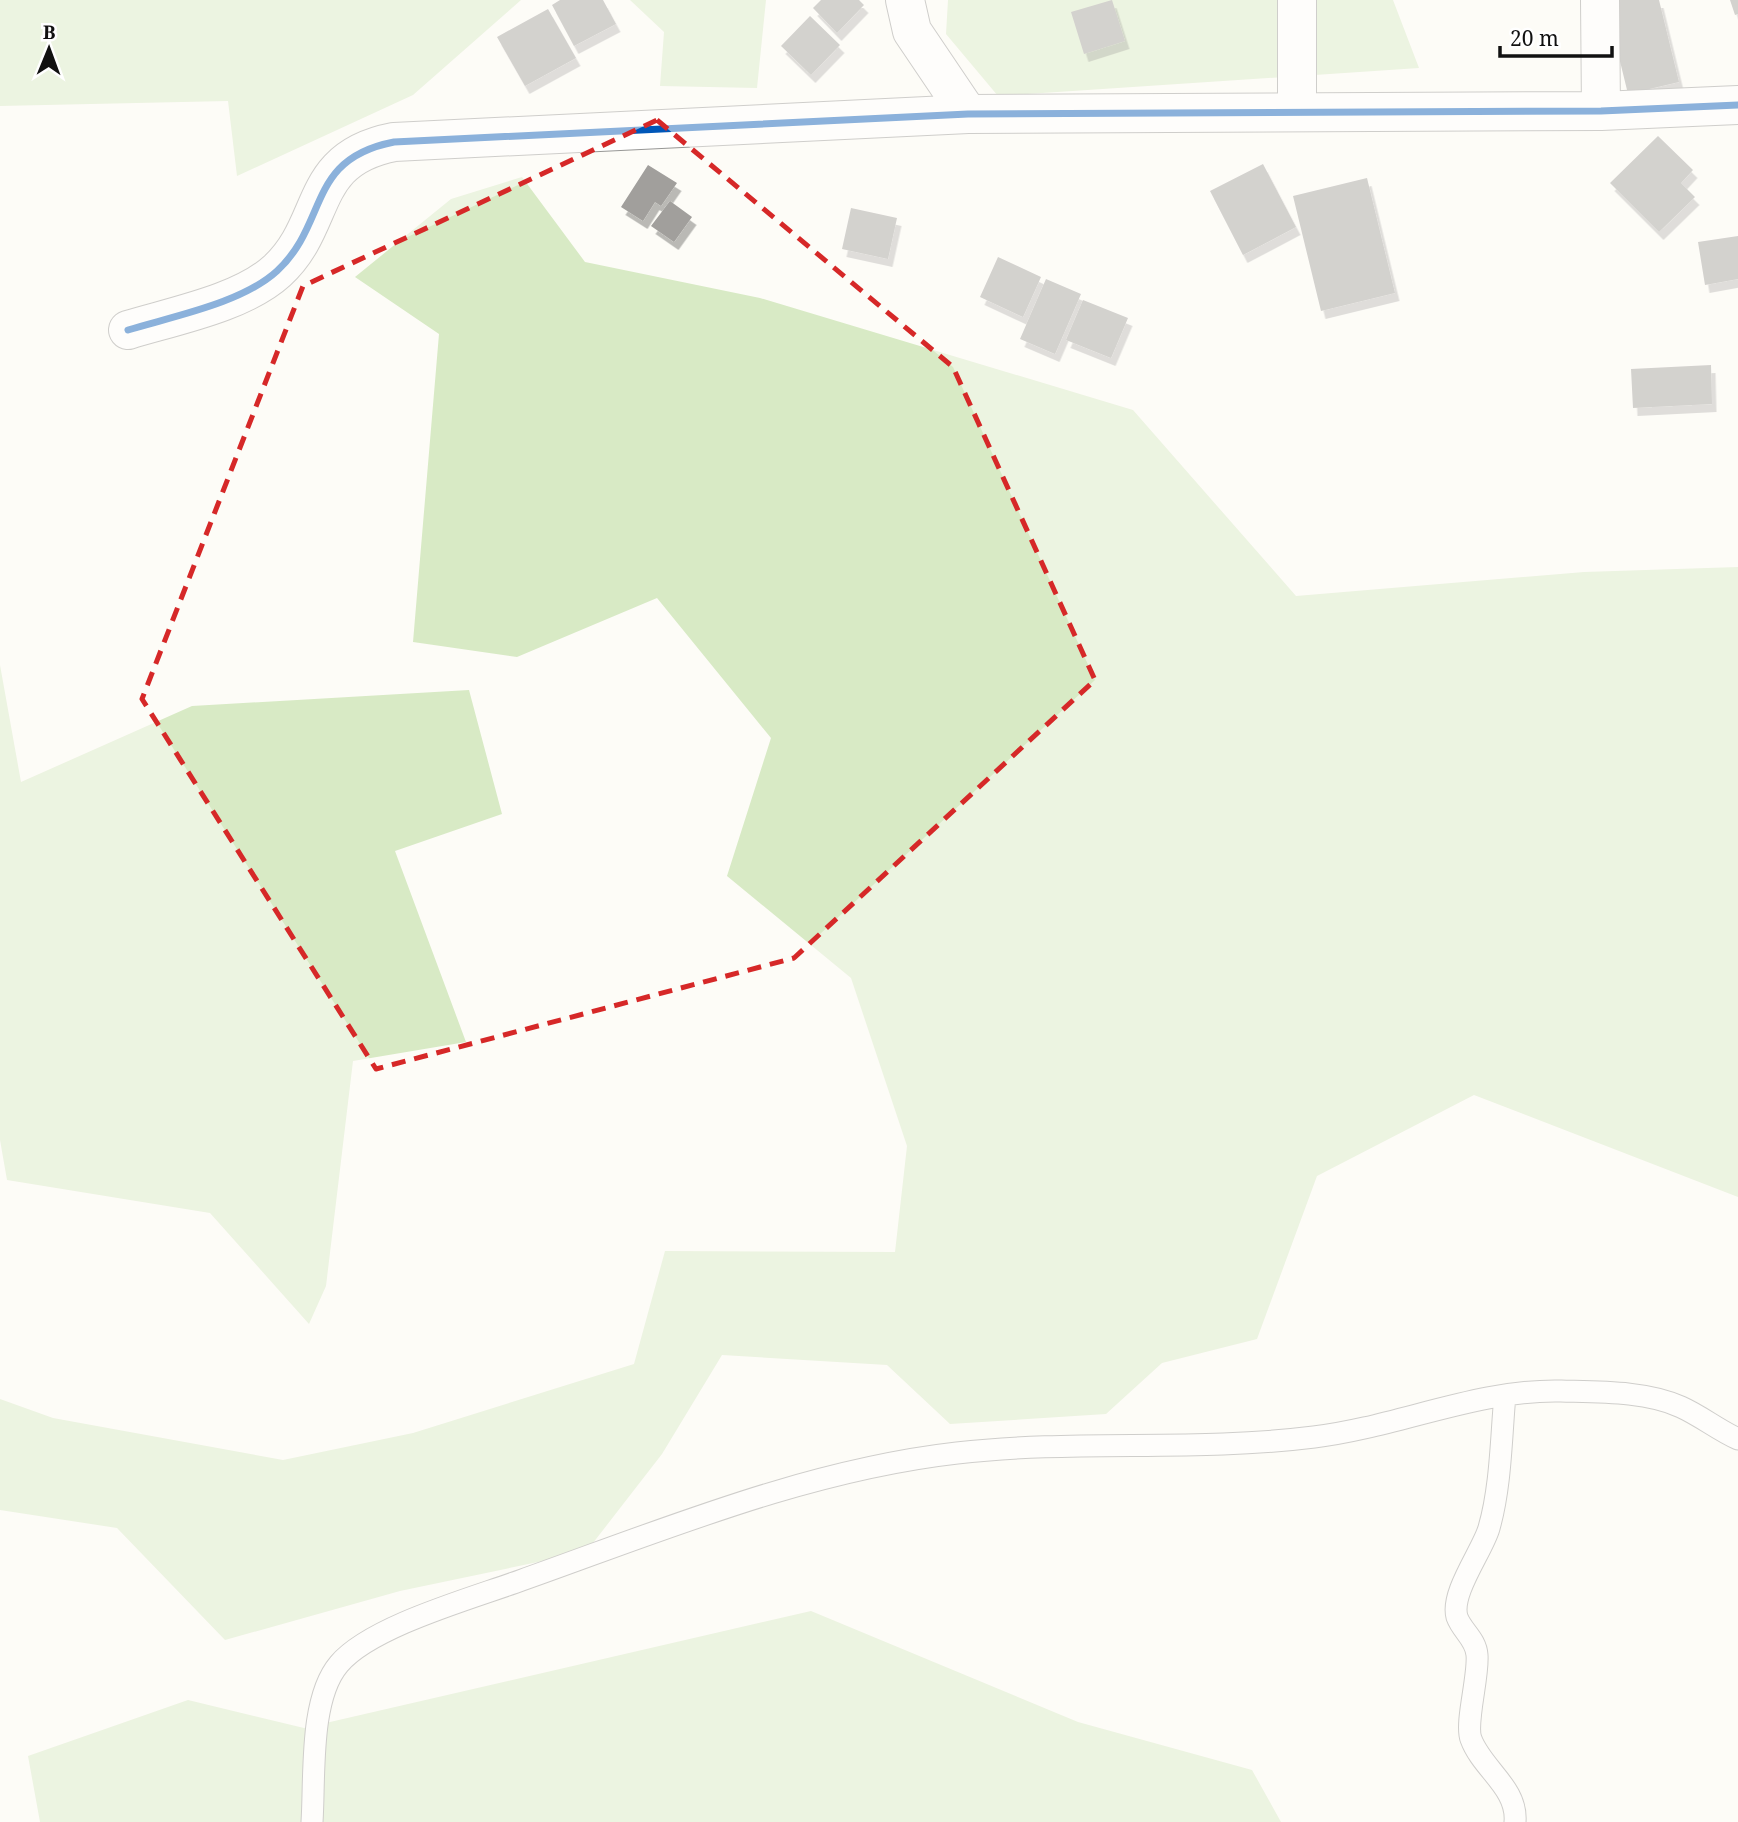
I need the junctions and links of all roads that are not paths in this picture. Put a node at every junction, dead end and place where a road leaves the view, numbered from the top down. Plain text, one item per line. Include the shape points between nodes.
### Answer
1 (905, 0) edge
2 (1297, 0) edge
3 (1600, 0) edge
4 (1738, 105) edge
5 (1601, 111) junction
6 (1297, 112) junction
7 (968, 114) junction
8 (128, 330) dead end
9 (1505, 1395) junction
10 (1738, 1439) edge
11 (312, 1822) edge
12 (1514, 1822) edge

1 - 7 street via 912,31
2 - 6 street
3 - 5 street
4 - 5 street
5 - 6 street
6 - 7 street
7 - 8 street via 373,146 342,164 326,183 298,247 263,282 242,294
9 - 10 lane via 1563,1391 1668,1402
9 - 11 lane via 1316,1437 1204,1445 1048,1444 894,1463 722,1509 494,1590 371,1639 338,1665 328,1680 319,1714
9 - 12 lane via 1489,1530 1476,1553 1457,1616 1477,1650 1470,1737 1506,1788 1516,1811

